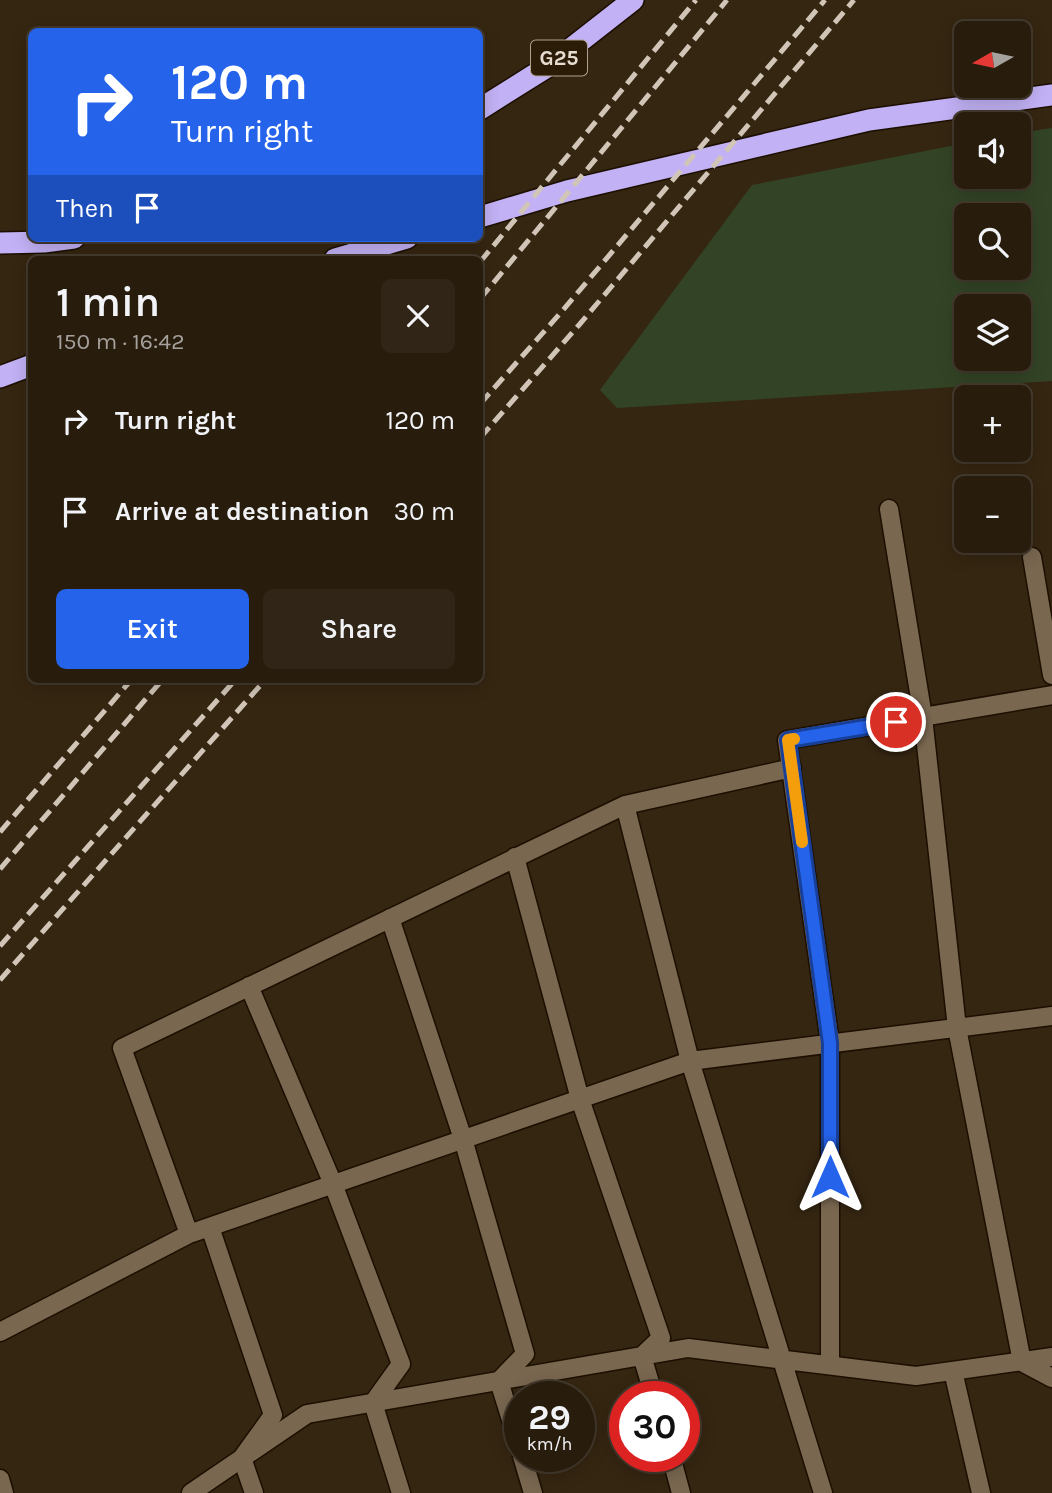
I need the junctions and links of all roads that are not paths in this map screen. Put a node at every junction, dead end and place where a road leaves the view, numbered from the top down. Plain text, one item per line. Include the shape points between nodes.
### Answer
1 (633, 0) edge
2 (1052, 95) edge
3 (483, 107) edge
4 (483, 216) edge
5 (44, 242) edge
6 (393, 242) edge
7 (0, 243) edge
8 (345, 256) edge
9 (28, 366) edge
10 (0, 377) edge
11 (889, 509) dead end
12 (1032, 557) dead end
13 (1052, 675) edge
14 (1052, 695) edge
15 (923, 717) junction
16 (792, 768) junction
17 (625, 805) junction
18 (516, 857) junction
19 (390, 918) junction
20 (249, 986) junction
21 (1052, 1016) edge
22 (957, 1028) junction
23 (830, 1043) junction
24 (690, 1060) junction
25 (580, 1099) junction
26 (464, 1139) junction
27 (332, 1184) junction
28 (210, 1227) junction
29 (189, 1234) junction
30 (0, 1332) edge
31 (642, 1356) junction
32 (1052, 1357) edge
33 (782, 1359) junction
34 (1021, 1362) junction
35 (830, 1365) junction
36 (953, 1371) junction
37 (1052, 1378) edge
38 (499, 1381) junction
39 (650, 1381) edge
40 (504, 1397) edge
41 (373, 1403) junction
42 (242, 1458) junction
43 (527, 1472) edge
44 (675, 1472) edge
45 (0, 1479) edge
46 (4, 1493) edge
47 (191, 1493) edge
48 (254, 1493) edge
49 (401, 1493) edge
50 (533, 1493) edge
51 (681, 1493) edge
52 (823, 1493) edge
53 (981, 1493) edge

1 - 3 highway, G25 via 550,65
2 - 4 highway via 869,120 567,191
5 - 7 highway
6 - 8 highway
9 - 10 highway
11 - 15 street
12 - 13 street
14 - 15 street
15 - 16 street via 788,740
15 - 22 street
16 - 17 street
16 - 23 street
17 - 18 street
17 - 24 street
18 - 19 street
18 - 25 street
19 - 20 street
19 - 26 street
20 - 27 street
20 - 29 street via 121,1048
21 - 22 street
22 - 23 street
22 - 34 street
23 - 24 street
23 - 35 street
24 - 25 street
24 - 33 street
25 - 26 street
25 - 31 street via 660,1338
26 - 27 street
26 - 38 street via 525,1354
27 - 28 street
27 - 41 street via 401,1364
28 - 29 street
28 - 42 street via 273,1415
29 - 30 street
31 - 33 street via 688,1348
31 - 38 street
31 - 39 street
32 - 34 street
33 - 35 street
33 - 52 street
34 - 36 street
34 - 37 street
35 - 36 street via 916,1376
36 - 53 street
38 - 40 street
38 - 41 street
41 - 42 street via 307,1415
41 - 49 street
42 - 47 street
42 - 48 street
43 - 50 street
44 - 51 street
45 - 46 street

